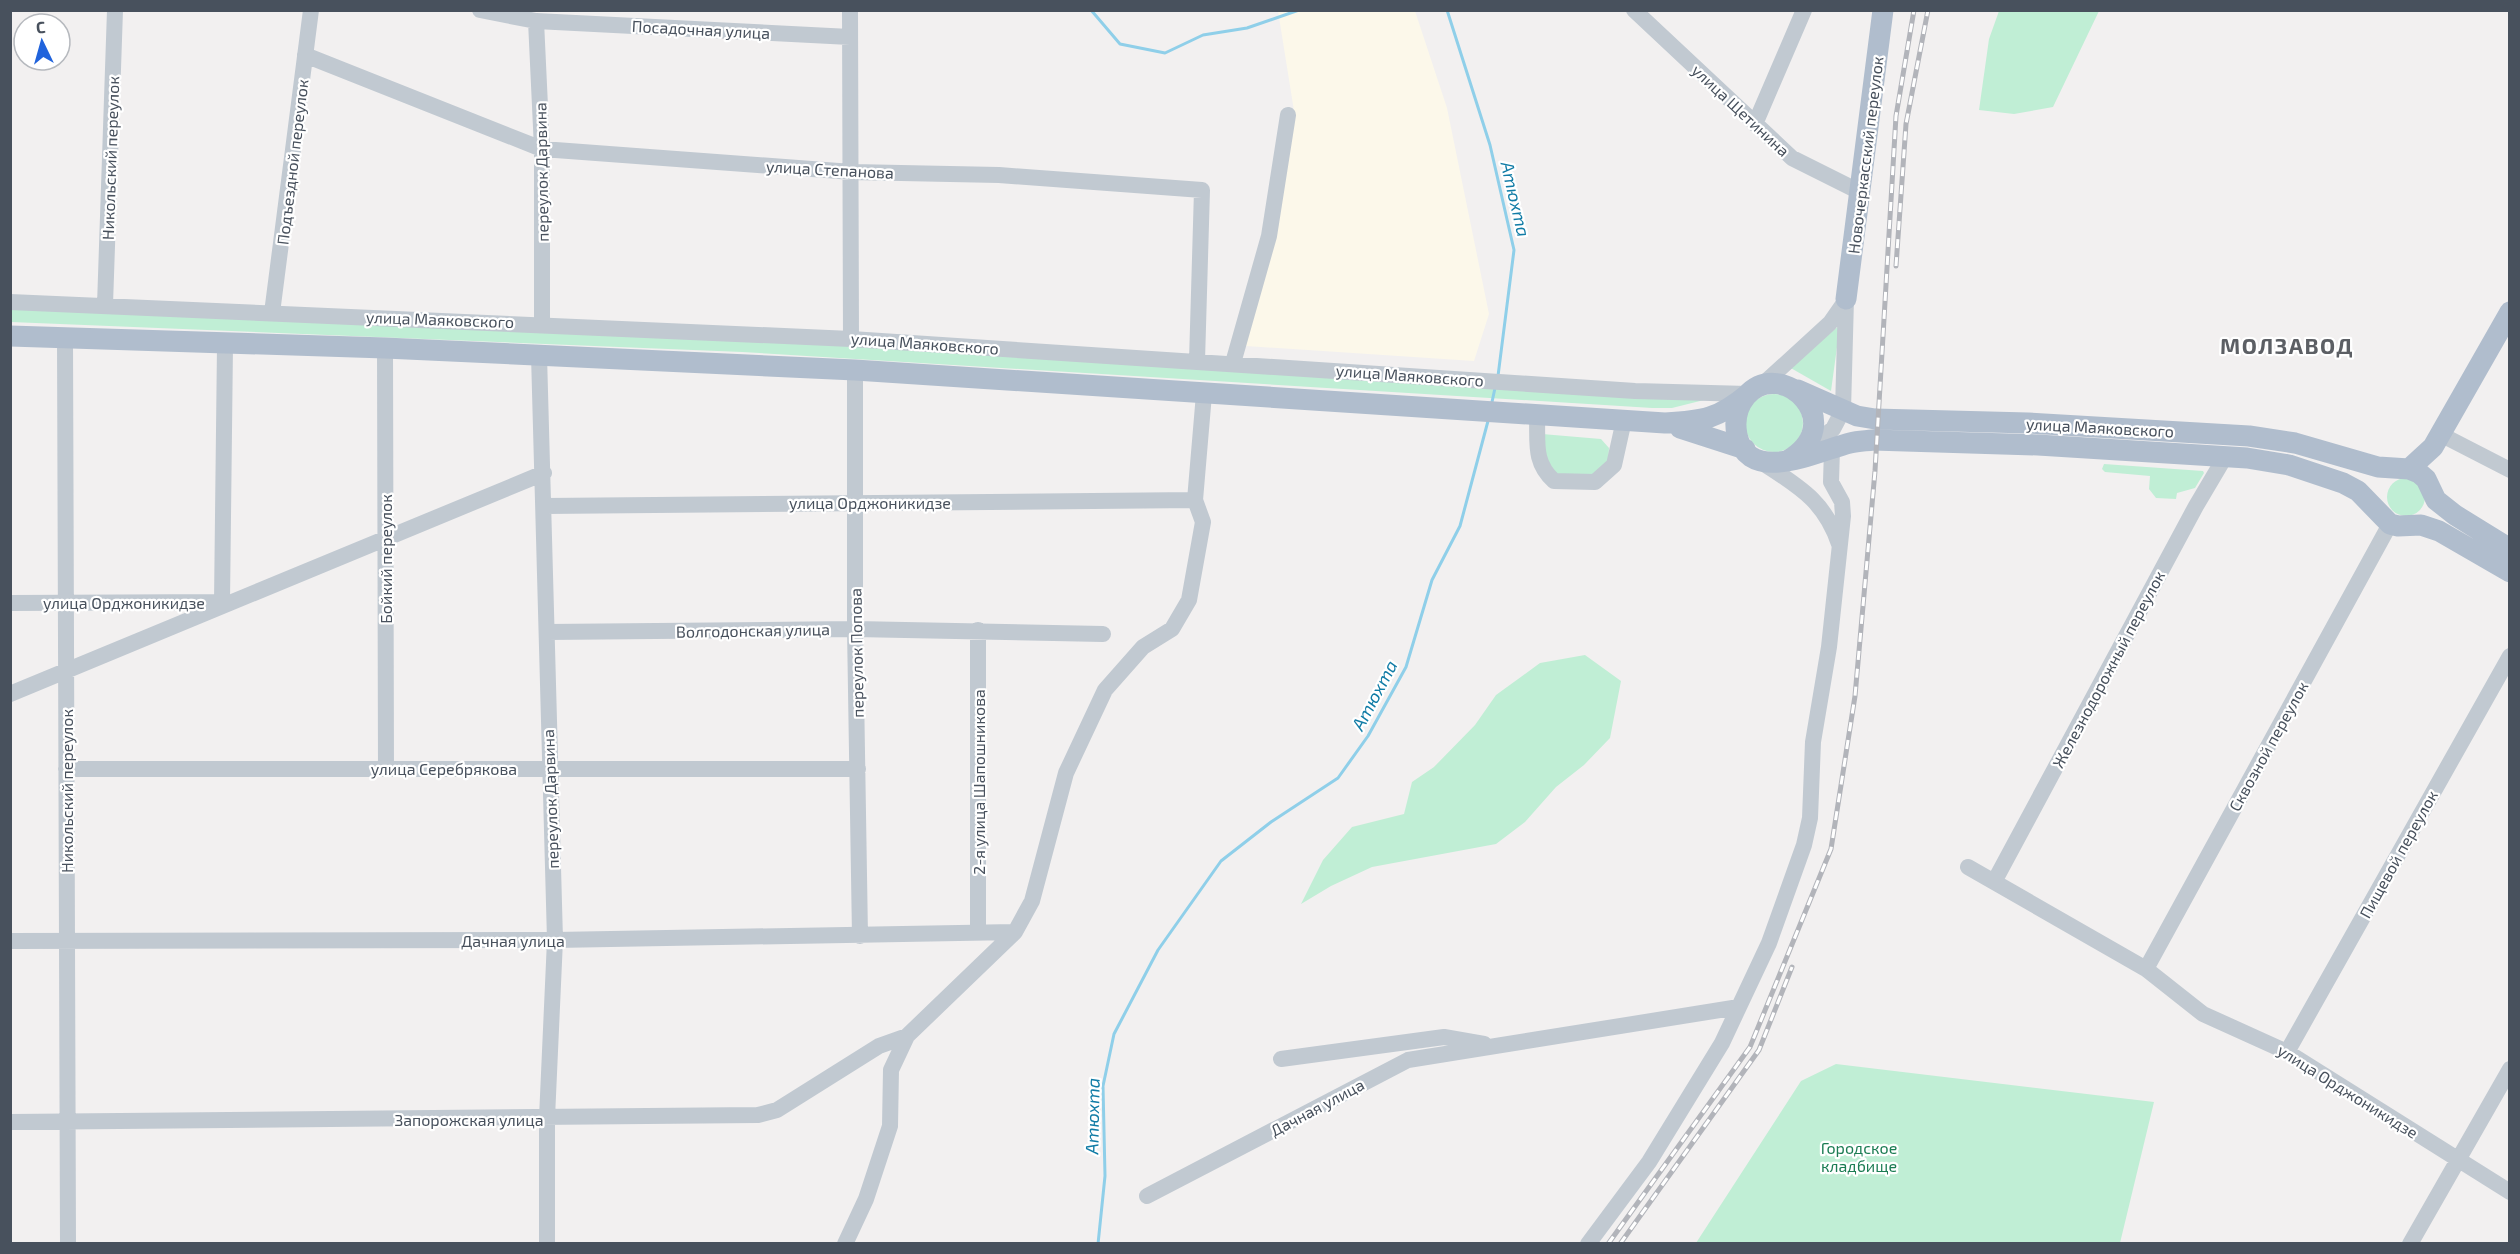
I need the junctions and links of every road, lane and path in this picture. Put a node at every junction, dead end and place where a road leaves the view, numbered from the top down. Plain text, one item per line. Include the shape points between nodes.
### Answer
1 (115, 10) edge
2 (311, 10) edge
3 (480, 10) edge
4 (850, 10) edge
5 (1634, 10) edge
6 (1804, 10) edge
7 (1883, 10) edge
8 (536, 21) junction
9 (850, 37) junction
10 (305, 55) junction
11 (1288, 115) dead end
12 (1755, 124) junction
13 (542, 149) junction
14 (852, 172) junction
15 (1860, 192) junction
16 (1846, 299) junction
17 (10, 302) edge
18 (105, 305) junction
19 (2510, 312) edge
20 (272, 313) junction
21 (542, 323) junction
22 (10, 336) edge
23 (65, 339) junction
24 (851, 339) junction
25 (225, 345) junction
26 (385, 348) junction
27 (539, 355) junction
28 (1197, 361) junction
29 (1233, 363) junction
30 (855, 370) junction
31 (1792, 388) junction
32 (1755, 390) junction
33 (1204, 394) junction
34 (1843, 410) junction
35 (1531, 415) junction
36 (1624, 420) junction
37 (1665, 423) junction
38 (2437, 441) junction
39 (1832, 449) junction
40 (1751, 454) junction
41 (1794, 457) junction
42 (2225, 457) junction
43 (2409, 469) junction
44 (2510, 470) edge
45 (544, 473) junction
46 (2430, 486) junction
47 (1195, 500) junction
48 (855, 502) junction
49 (545, 506) junction
50 (2391, 520) junction
51 (385, 541) junction
52 (1840, 547) junction
53 (2510, 549) edge
54 (2510, 572) edge
55 (65, 602) junction
56 (229, 602) junction
57 (10, 603) edge
58 (855, 628) junction
59 (978, 630) junction
60 (547, 632) junction
61 (1103, 634) dead end
62 (2510, 656) edge
63 (65, 671) junction
64 (10, 694) edge
65 (549, 768) junction
66 (66, 769) junction
67 (386, 769) junction
68 (858, 769) junction
69 (1968, 867) dead end
70 (1994, 882) junction
71 (978, 933) junction
72 (1015, 933) junction
73 (860, 936) junction
74 (555, 940) junction
75 (10, 941) edge
76 (67, 941) junction
77 (2146, 969) junction
78 (1739, 1007) junction
79 (908, 1036) junction
80 (1496, 1047) junction
81 (2287, 1052) junction
82 (1281, 1059) dead end
83 (2510, 1069) edge
84 (547, 1118) junction
85 (67, 1121) junction
86 (10, 1122) edge
87 (2458, 1160) junction
88 (2510, 1192) edge
89 (1148, 1196) dead end
90 (68, 1244) edge
91 (547, 1244) edge
92 (845, 1244) edge
93 (1588, 1244) edge
94 (2410, 1244) edge

1 - 18 street, Никольский переулок
2 - 10 street, Подъездной переулок
3 - 8 street, Посадочная улица
4 - 9 street
5 - 12 street, улица Щетинина
6 - 12 street
7 - 15 main road, Новочеркасский переулок
8 - 9 street, Посадочная улица
8 - 13 street, переулок Дарвина
9 - 14 street
10 - 13 street, улица Степанова
10 - 20 street, Подъездной переулок
11 - 29 street via 1269,236
12 - 15 street, улица Щетинина via 1792,158
13 - 14 street, улица Степанова
13 - 21 street, переулок Дарвина
14 - 24 street
14 - 28 street, улица Степанова via 999,175 1202,190
15 - 16 main road, Новочеркасский переулок
16 - 32 street via 1830,323
16 - 34 street
17 - 18 street, улица Маяковского
18 - 20 street, улица Маяковского
19 - 38 main road
20 - 21 street, улица Маяковского
21 - 24 street, улица Маяковского
22 - 23 main road, улица Маяковского
23 - 25 main road, улица Маяковского
23 - 55 street, Никольский переулок
24 - 28 street, улица Маяковского
25 - 26 main road, улица Маяковского
25 - 56 street
26 - 27 main road, улица Маяковского
26 - 51 street, Бойкий переулок
27 - 30 main road, улица Маяковского
27 - 45 street, переулок Дарвина
28 - 29 street, улица Маяковского
29 - 32 street, улица Маяковского via 1707,395
30 - 33 main road, улица Маяковского
30 - 48 street, переулок Попова
31 - 32 main road via 1777,384
31 - 34 main road, улица Маяковского
31 - 41 main road via 1812,410 1815,426 1810,441
32 - 37 main road, улица Маяковского via 1720,416
32 - 40 main road via 1739,406 1735,420 1738,437
33 - 35 main road, улица Маяковского
33 - 47 street
34 - 41 street via 1833,429
34 - 43 main road, улица Маяковского via 1875,418 2249,435 2378,466
35 - 36 main road, улица Маяковского
35 - 36 street via 1541,469 1554,481 1594,482 1614,465
36 - 37 main road, улица Маяковского
37 - 40 main road, улица Маяковского
38 - 43 main road
38 - 44 street
38 - 46 main road via 2429,466
39 - 41 main road, улица Маяковского via 1810,458
39 - 42 main road, улица Маяковского via 1873,440 1923,441
39 - 52 street via 1831,482 1842,502
40 - 41 main road via 1772,463
40 - 52 street via 1811,496 1825,511
42 - 50 main road, улица Маяковского via 2289,465 2343,483
42 - 70 street, Железнодорожный переулок
43 - 46 main road via 2420,473
43 - 50 main road via 2383,477 2374,493
45 - 49 street, переулок Дарвина
45 - 51 street, улица Орджоникидзе
46 - 50 main road via 2429,512 2422,520
46 - 53 main road via 2436,501
47 - 48 street, улица Орджоникидзе
47 - 72 street via 1203,522 1189,600 1172,629 1143,647 1105,690 1066,773 1032,901
48 - 49 street, улица Орджоникидзе
48 - 58 street, переулок Попова
49 - 60 street, переулок Дарвина
50 - 54 main road via 2439,531
50 - 77 street, Сквозной переулок
51 - 56 street, улица Орджоникидзе
51 - 67 street, Бойкий переулок
52 - 78 street via 1830,647 1813,742 1810,818 1769,943
55 - 56 street, улица Орджоникидзе
55 - 57 street, улица Орджоникидзе
55 - 63 street, Никольский переулок
56 - 63 street, улица Орджоникидзе
58 - 59 street, Волгодонская улица
58 - 60 street, Волгодонская улица
58 - 68 street, переулок Попова
59 - 61 street, Волгодонская улица
59 - 71 street, 2-я улица Шапошникова
60 - 65 street, переулок Дарвина
62 - 81 street, Пищевой переулок
63 - 64 street, улица Орджоникидзе
63 - 66 street, Никольский переулок
65 - 67 street, улица Серебрякова
65 - 68 street, улица Серебрякова
65 - 74 street, переулок Дарвина
66 - 67 street, улица Серебрякова
66 - 76 street, Никольский переулок
68 - 73 street, переулок Попова
69 - 70 street, улица Орджоникидзе
70 - 77 street, улица Орджоникидзе
71 - 72 street, Дачная улица
71 - 73 street, Дачная улица
72 - 79 street
73 - 74 street, Дачная улица
74 - 76 street, Дачная улица
74 - 84 street, переулок Дарвина
75 - 76 street, Дачная улица
76 - 85 street, Никольский переулок
77 - 81 street, улица Орджоникидзе via 2203,1014
78 - 80 street, Дачная улица
78 - 93 street via 1692,1096
79 - 84 street, Запорожская улица via 879,1046 777,1110 758,1115
79 - 92 street via 891,1070 890,1126 866,1199
80 - 82 street, Дачная улица via 1444,1037
80 - 89 street, Дачная улица via 1408,1060
81 - 87 street, улица Орджоникидзе
83 - 87 street
84 - 85 street, Запорожская улица
84 - 91 street, переулок Дарвина
85 - 86 street, Запорожская улица
85 - 90 street, Никольский переулок
87 - 88 street, улица Орджоникидзе
87 - 94 street

